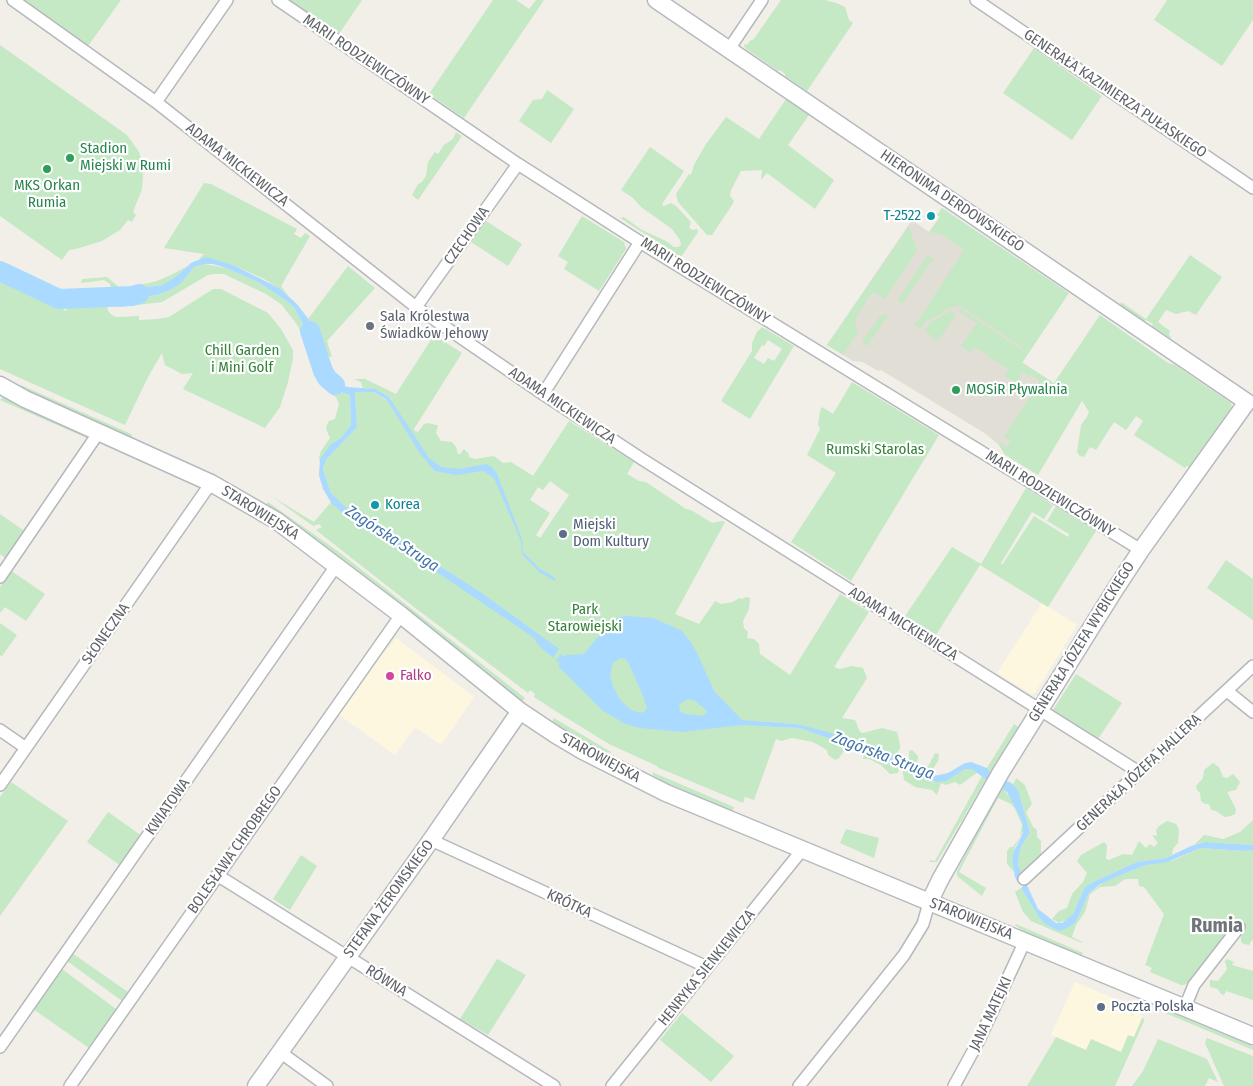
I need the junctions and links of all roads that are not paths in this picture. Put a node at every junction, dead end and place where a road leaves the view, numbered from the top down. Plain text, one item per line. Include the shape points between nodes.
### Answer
1 (13, 0) edge
2 (227, 0) edge
3 (278, 0) edge
4 (656, 0) edge
5 (762, 0) edge
6 (976, 0) edge
7 (729, 49) junction
8 (156, 102) junction
9 (518, 164) junction
10 (1253, 188) edge
11 (640, 242) junction
12 (416, 307) junction
13 (0, 385) edge
14 (543, 394) junction
15 (1250, 398) edge
16 (99, 432) junction
17 (211, 483) junction
18 (1141, 550) junction
19 (336, 566) junction
20 (0, 577) edge
21 (401, 614) junction
22 (1253, 666) edge
23 (1227, 691) junction
24 (520, 710) junction
25 (1039, 710) junction
26 (1253, 712) edge
27 (0, 730) edge
28 (26, 748) junction
29 (1138, 773) junction
30 (0, 785) edge
31 (431, 840) junction
32 (802, 850) junction
33 (217, 875) junction
34 (1024, 879) dead end
35 (929, 903) junction
36 (1240, 927) dead end
37 (1025, 941) junction
38 (348, 957) junction
39 (707, 967) junction
40 (1185, 1007) junction
41 (1253, 1036) edge
42 (0, 1047) edge
43 (280, 1052) junction
44 (70, 1086) edge
45 (256, 1086) edge
46 (327, 1086) edge
47 (554, 1086) edge
48 (612, 1086) edge
49 (799, 1086) edge
50 (954, 1086) edge

1 - 8 street, ADAMA MICKIEWICZA
2 - 8 street
3 - 9 street, MARII RODZIEWICZÓWNY
4 - 7 street, HIERONIMA DERDOWSKIEGO
5 - 7 street
6 - 10 street, GENERAŁA KAZIMIERZA PUŁASKIEGO
7 - 15 street, HIERONIMA DERDOWSKIEGO
8 - 12 street, ADAMA MICKIEWICZA
9 - 11 street, MARII RODZIEWICZÓWNY
9 - 12 street, CZECHOWA
11 - 14 street
11 - 18 street, MARII RODZIEWICZÓWNY
12 - 14 street, ADAMA MICKIEWICZA
13 - 16 street, STAROWIEJSKA
14 - 25 street, ADAMA MICKIEWICZA
15 - 18 street, GENERAŁA JÓZEFA WYBICKIEGO
16 - 17 street, STAROWIEJSKA
16 - 20 street
17 - 19 street, STAROWIEJSKA via 277,521
17 - 28 street, SŁONECZNA
18 - 25 street, GENERAŁA JÓZEFA WYBICKIEGO
19 - 21 street, STAROWIEJSKA
19 - 42 street, KWIATOWA
21 - 24 street, STAROWIEJSKA
21 - 33 street, BOLESŁAWA CHROBREGO
22 - 23 street, GENERAŁA JÓZEFA HALLERA
23 - 26 street
23 - 29 street, GENERAŁA JÓZEFA HALLERA
24 - 31 street, STEFANA ŻEROMSKIEGO
24 - 32 street, STAROWIEJSKA via 556,736 666,793
25 - 29 street, ADAMA MICKIEWICZA
25 - 35 street, GENERAŁA JÓZEFA WYBICKIEGO
27 - 28 street
28 - 30 street, SŁONECZNA
29 - 34 street, GENERAŁA JÓZEFA HALLERA
31 - 38 street, STEFANA ŻEROMSKIEGO
31 - 39 street, KRÓTKA
32 - 35 street, STAROWIEJSKA
32 - 39 street, HENRYKA SIENKIEWICZA
33 - 38 street, RÓWNA
33 - 44 street, BOLESŁAWA CHROBREGO
35 - 37 street, STAROWIEJSKA
35 - 49 street via 923,924 904,955
36 - 40 street via 1194,985
37 - 40 street, STAROWIEJSKA
37 - 50 street, JANA MATEJKI
38 - 43 street, STEFANA ŻEROMSKIEGO
38 - 47 street, RÓWNA
39 - 48 street, HENRYKA SIENKIEWICZA
40 - 41 street, STAROWIEJSKA
43 - 45 street, STEFANA ŻEROMSKIEGO
43 - 46 street

